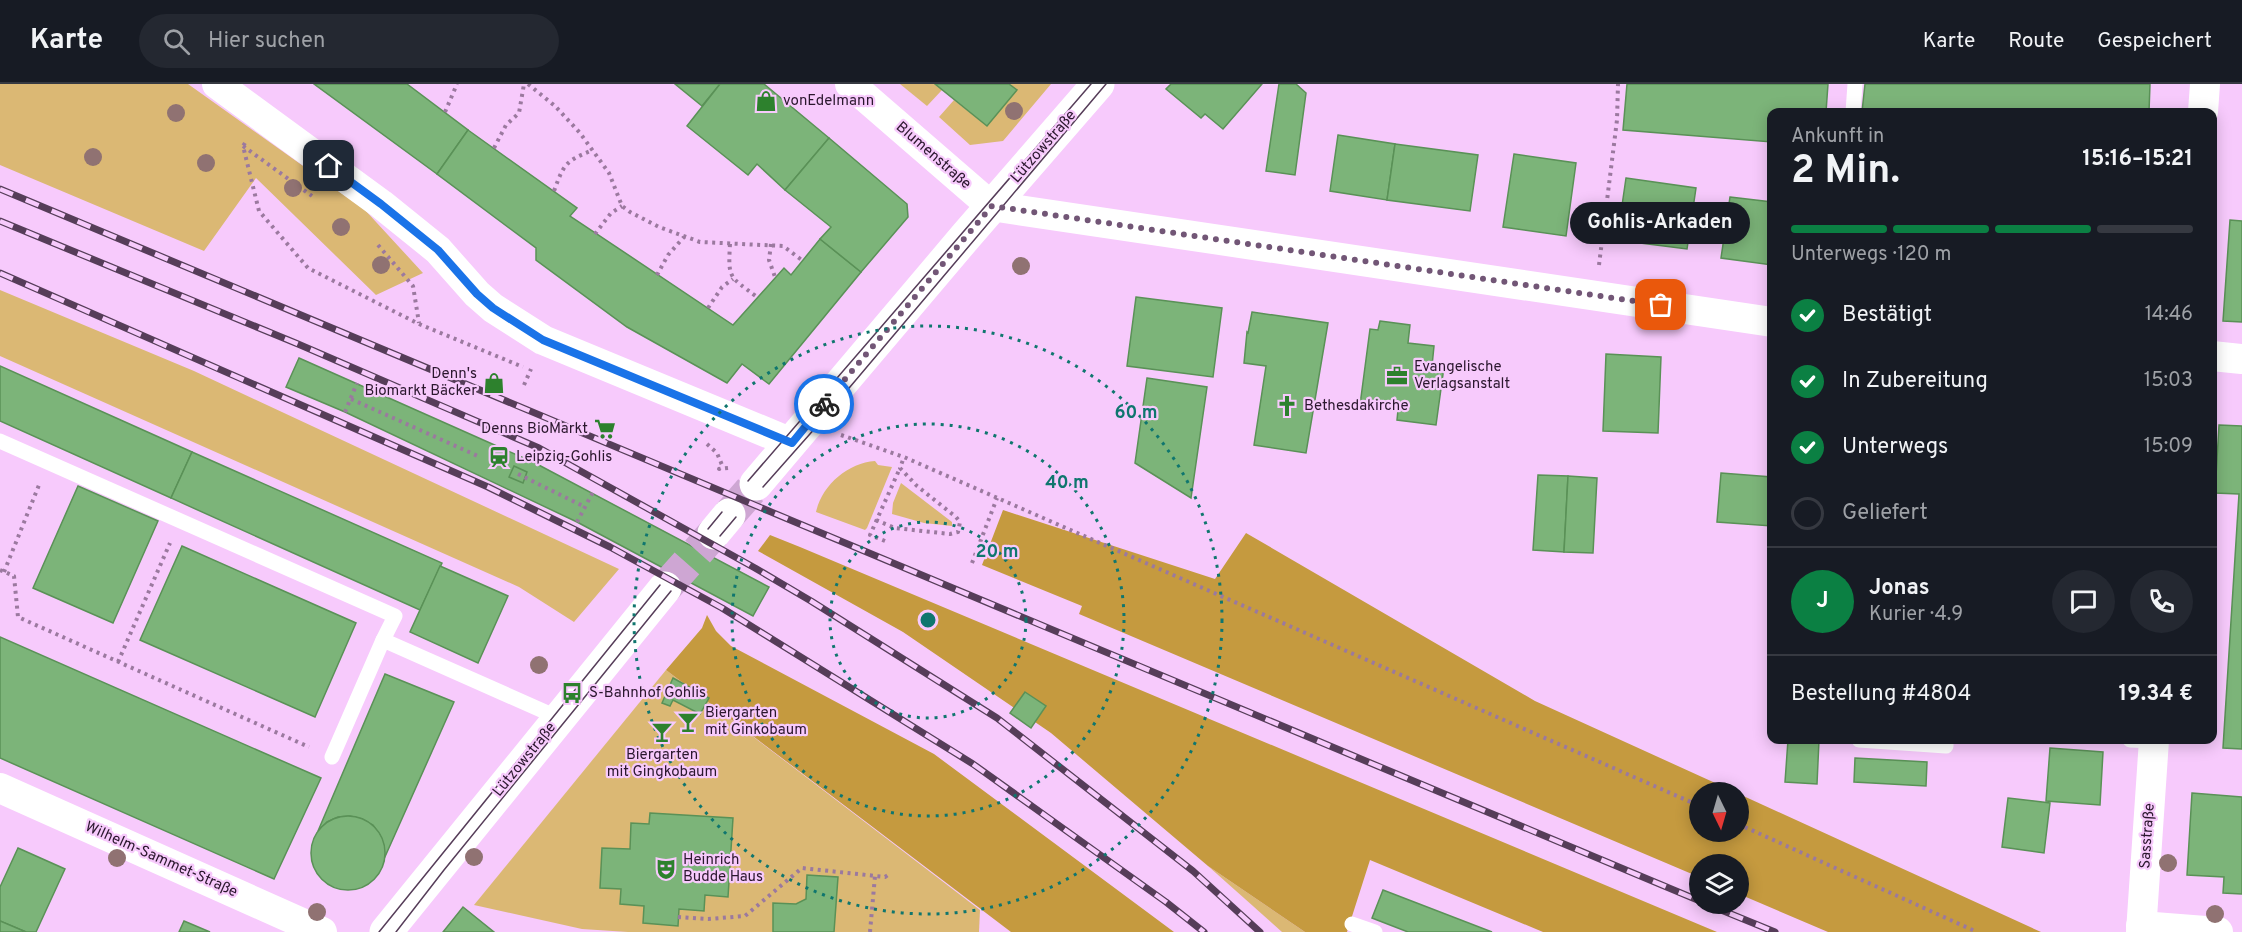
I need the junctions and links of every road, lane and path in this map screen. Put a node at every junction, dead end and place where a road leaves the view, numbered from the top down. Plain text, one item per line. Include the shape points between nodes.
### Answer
1 (217, 84) edge
2 (457, 84) edge
3 (526, 84) edge
4 (850, 84) edge
5 (1098, 84) edge
6 (1618, 84) edge
7 (1855, 84) edge
8 (2205, 84) edge
9 (1852, 108) edge
10 (2203, 108) edge
11 (445, 112) dead end
12 (261, 117) junction
13 (243, 147) junction
14 (494, 148) dead end
15 (593, 150) junction
16 (554, 191) dead end
17 (319, 201) dead end
18 (622, 206) junction
19 (992, 206) junction
20 (595, 234) dead end
21 (684, 237) junction
22 (375, 242) dead end
23 (730, 244) junction
24 (771, 244) junction
25 (803, 261) dead end
26 (1598, 272) dead end
27 (657, 275) dead end
28 (775, 277) dead end
29 (733, 279) junction
30 (757, 297) dead end
31 (708, 308) dead end
32 (1767, 321) edge
33 (419, 324) junction
34 (2217, 356) edge
35 (2242, 359) edge
36 (357, 383) dead end
37 (524, 385) dead end
38 (351, 399) junction
39 (345, 412) dead end
40 (800, 433) junction
41 (0, 441) edge
42 (480, 457) dead end
43 (904, 457) junction
44 (48, 462) junction
45 (900, 468) junction
46 (518, 474) dead end
47 (756, 484) tunnel mouth
48 (592, 492) dead end
49 (998, 498) junction
50 (585, 507) junction
51 (876, 520) junction
52 (180, 521) junction
53 (577, 522) dead end
54 (885, 541) dead end
55 (972, 563) dead end
56 (2, 571) edge
57 (665, 588) tunnel mouth
58 (383, 640) junction
59 (118, 662) junction
60 (559, 718) junction
61 (1917, 744) edge
62 (1946, 744) edge
63 (2146, 744) edge
64 (332, 757) joint
65 (0, 788) edge
66 (1689, 801) edge
67 (1749, 829) edge
68 (891, 873) dead end
69 (875, 876) junction
70 (678, 917) dead end
71 (1352, 924) dead end
72 (2141, 929) edge
73 (322, 932) edge
74 (386, 932) edge
75 (870, 932) edge
76 (1375, 932) edge
77 (1977, 932) edge
78 (2218, 932) edge

1 - 12 street
2 - 11 path
3 - 14 path via 519,113 506,125
3 - 15 path via 555,106
4 - 19 street, Blumenstraße
5 - 19 main road, Lützowstraße
6 - 26 path
7 - 9 lane
8 - 10 street
12 - 13 path
12 - 40 street via 381,204 438,250 493,308 543,340
13 - 17 path
13 - 33 path via 260,211 308,268
15 - 16 path via 565,164
15 - 18 path via 609,173
18 - 20 path via 611,213
18 - 21 path
19 - 32 street
19 - 40 main road, Lützowstraße
21 - 23 path
21 - 27 path
22 - 33 path via 413,286
23 - 24 path
23 - 29 path via 728,272
24 - 25 path via 783,246
24 - 28 path via 769,260
29 - 30 path
29 - 31 path via 722,287
33 - 37 path via 530,370
34 - 35 street
36 - 38 path
38 - 39 path
38 - 42 path
40 - 43 path
40 - 47 main road, Lützowstraße
41 - 44 lane
43 - 45 path
43 - 49 path
44 - 52 lane
44 - 56 path
45 - 51 path
45 - 51 path via 956,517 960,522 958,532 895,528
46 - 50 path
48 - 50 path
49 - 55 path
49 - 66 path
50 - 53 path
51 - 54 path via 870,535
52 - 58 lane via 394,616
52 - 59 path
56 - 59 path via 14,576 18,617
57 - 60 main road, Lützowstraße
58 - 60 lane
58 - 64 lane
59 - 64 path
60 - 74 main road, Lützowstraße
61 - 62 lane
63 - 72 street, Sasstraße
65 - 73 street, Wilhelm-Sammet-Straße
67 - 77 path
68 - 69 path
69 - 70 path via 802,868 745,916
69 - 75 path
71 - 76 lane
72 - 78 street

